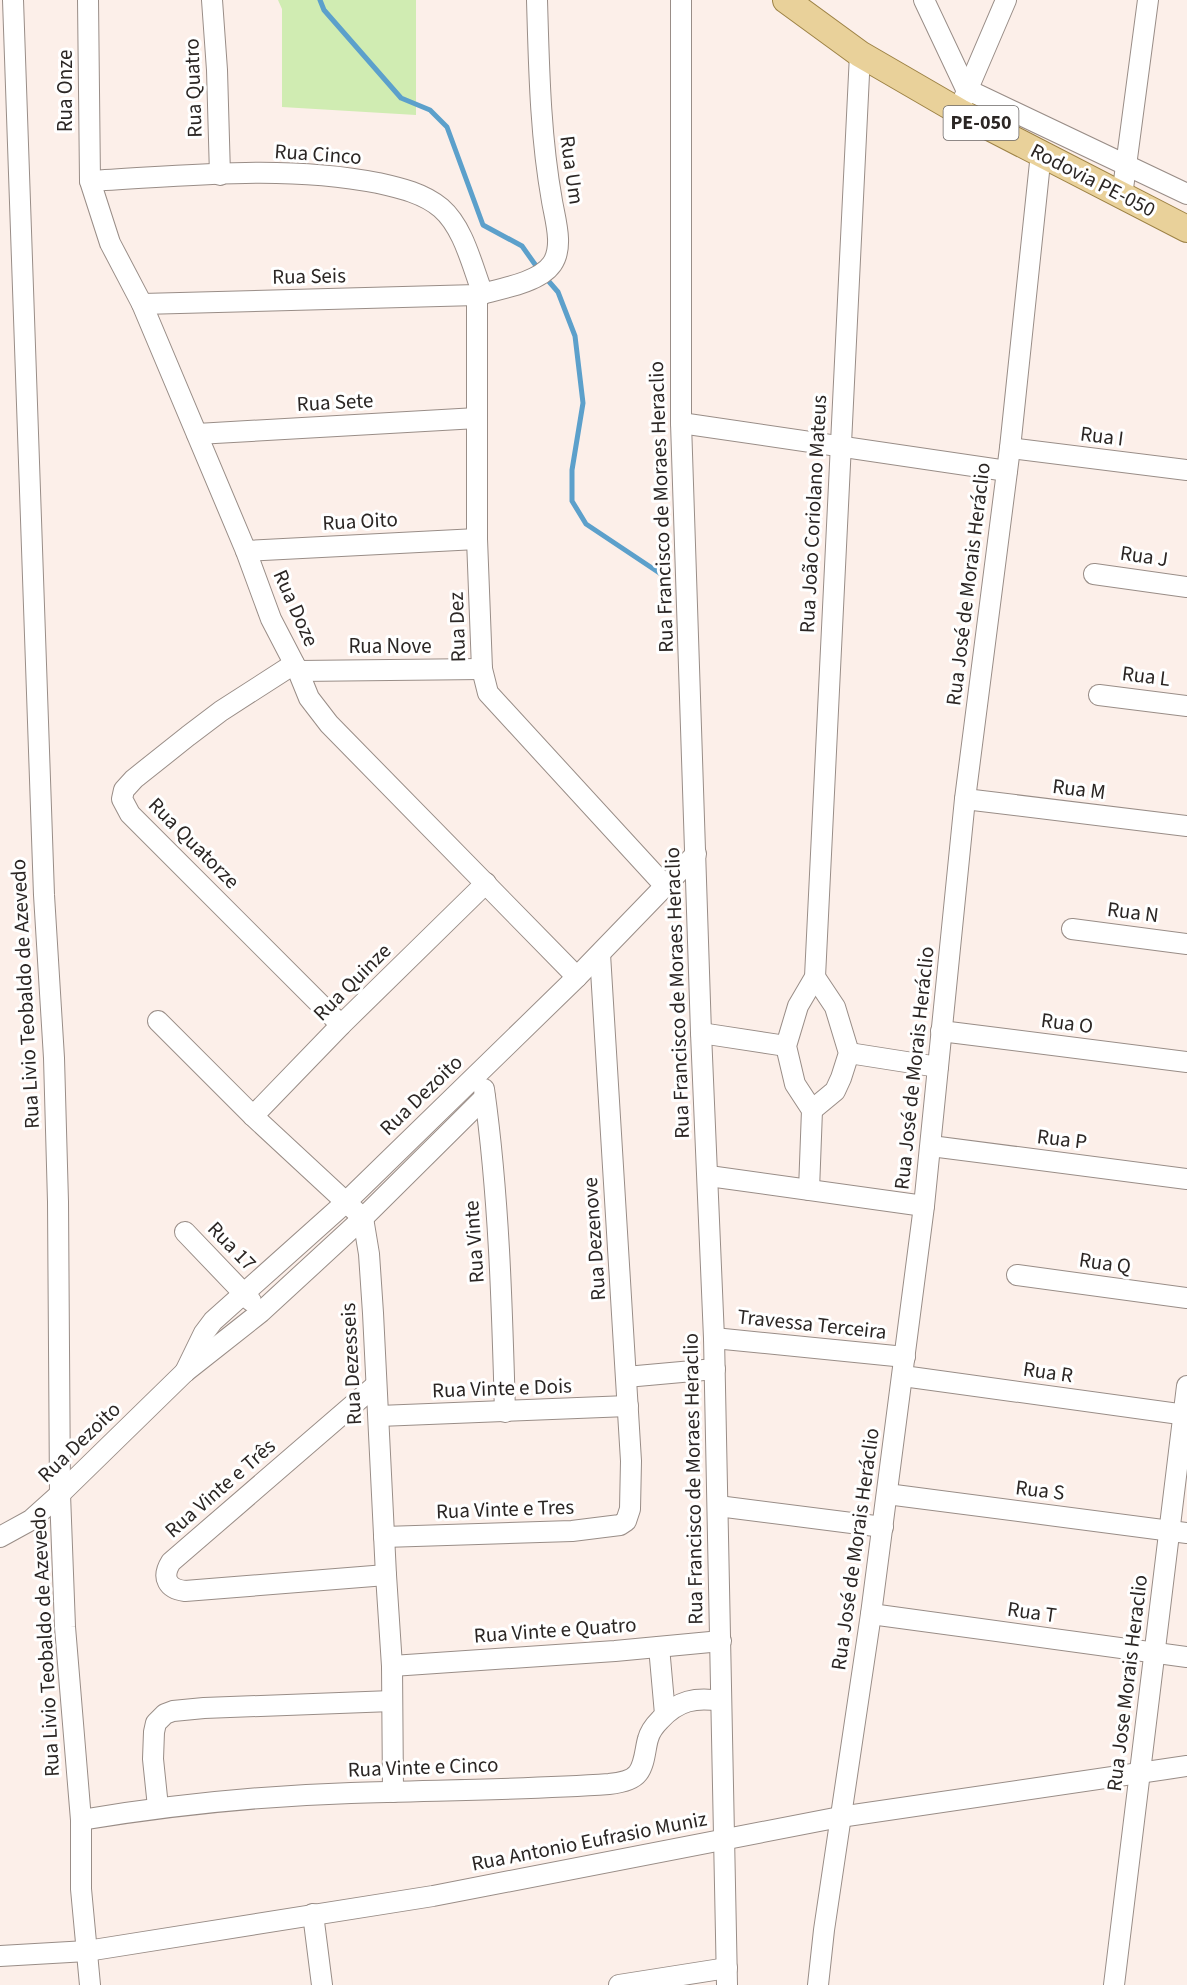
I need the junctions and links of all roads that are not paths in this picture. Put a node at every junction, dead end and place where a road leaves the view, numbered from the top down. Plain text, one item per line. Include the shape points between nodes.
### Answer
1 (13, 0) edge
2 (88, 0) edge
3 (212, 0) edge
4 (537, 0) edge
5 (681, 0) edge
6 (786, 0) edge
7 (924, 0) edge
8 (1006, 0) edge
9 (1148, 0) edge
10 (860, 54) junction
11 (963, 101) junction
12 (1041, 153) junction
13 (1126, 164) junction
14 (220, 175) junction
15 (90, 181) junction
16 (1187, 194) edge
17 (1122, 196) junction
18 (1187, 229) edge
19 (480, 295) junction
20 (142, 304) junction
21 (477, 418) junction
22 (681, 423) junction
23 (197, 434) junction
24 (840, 446) junction
25 (1010, 448) junction
26 (1187, 470) edge
27 (1007, 471) junction
28 (477, 539) junction
29 (246, 551) junction
30 (1094, 574) dead end
31 (1187, 587) edge
32 (296, 667) junction
33 (482, 669) junction
34 (1099, 694) dead end
35 (1187, 706) edge
36 (965, 799) junction
37 (1187, 826) edge
38 (696, 854) junction
39 (486, 883) junction
40 (666, 887) junction
41 (1072, 928) dead end
42 (1187, 944) edge
43 (600, 954) junction
44 (577, 977) junction
45 (815, 977) junction
46 (158, 1021) dead end
47 (341, 1025) junction
48 (941, 1031) junction
49 (701, 1033) junction
50 (786, 1046) junction
51 (849, 1053) junction
52 (1187, 1062) edge
53 (938, 1067) junction
54 (481, 1070) junction
55 (485, 1097) junction
56 (812, 1110) junction
57 (253, 1116) junction
58 (932, 1146) junction
59 (709, 1176) junction
60 (1187, 1179) edge
61 (809, 1190) junction
62 (345, 1203) junction
63 (924, 1206) junction
64 (363, 1218) junction
65 (185, 1232) dead end
66 (1017, 1275) dead end
67 (244, 1293) junction
68 (1187, 1298) edge
69 (261, 1312) junction
70 (714, 1338) junction
71 (904, 1367) junction
72 (715, 1369) junction
73 (185, 1372) junction
74 (626, 1377) junction
75 (376, 1385) junction
76 (1187, 1386) edge
77 (628, 1406) junction
78 (505, 1412) junction
79 (1185, 1414) edge
80 (379, 1416) junction
81 (60, 1494) junction
82 (887, 1494) junction
83 (718, 1506) junction
84 (626, 1521) joint
85 (883, 1527) junction
86 (1178, 1532) edge
87 (0, 1537) edge
88 (384, 1537) junction
89 (386, 1575) junction
90 (871, 1614) junction
91 (721, 1641) junction
92 (659, 1647) junction
93 (1155, 1652) junction
94 (1187, 1657) edge
95 (392, 1666) junction
96 (392, 1701) junction
97 (721, 1701) junction
98 (665, 1714) junction
99 (1187, 1766) edge
100 (1140, 1774) junction
101 (393, 1792) junction
102 (158, 1807) junction
103 (840, 1817) junction
104 (81, 1820) junction
105 (725, 1839) junction
106 (313, 1914) junction
107 (87, 1951) junction
108 (0, 1956) edge
109 (727, 1977) edge
110 (90, 1985) edge
111 (322, 1985) edge
112 (619, 1985) edge
113 (818, 1985) edge
114 (1114, 1985) edge

1 - 81 street, Rua Livio Teobaldo de Azevedo via 44,895 54,1069
2 - 15 street, Rua Onze
3 - 14 street, Rua Quatro
4 - 19 street, Rua Um via 544,152 556,256 542,273
5 - 22 street, Rua Francisco de Moraes Heraclio
6 - 10 main road, Rodovia PE-050 / PE-050
7 - 11 street
8 - 11 street
9 - 13 street
10 - 11 main road, Rodovia PE-050 / PE-050
10 - 24 street, Rua João Coriolano Mateus
11 - 12 main road, Rodovia PE-050 / PE-050
11 - 13 street
12 - 17 main road, Rodovia PE-050 / PE-050
12 - 25 street, Rua José de Morais Heráclio
13 - 16 street
13 - 17 street
14 - 15 street, Rua Cinco
14 - 19 street, Rua Cinco via 327,175 419,195 441,209 454,224
15 - 20 street, Rua Doze via 110,243
17 - 18 main road, Rodovia PE-050 / PE-050
19 - 20 street, Rua Seis
19 - 21 street, Rua Dez
20 - 23 street, Rua Doze
21 - 23 street, Rua Sete
21 - 28 street, Rua Dez
22 - 24 street
22 - 38 street, Rua Francisco de Moraes Heraclio
23 - 29 street, Rua Doze
24 - 27 street
24 - 45 street, Rua João Coriolano Mateus
25 - 26 street, Rua I
25 - 27 street, Rua José de Morais Heráclio
27 - 36 street, Rua José de Morais Heráclio
28 - 29 street, Rua Oito
28 - 33 street, Rua Dez
29 - 32 street, Rua Doze via 272,619
30 - 31 street, Rua J
32 - 33 street, Rua Nove
32 - 39 street, Rua Doze via 309,698 329,724
32 - 47 street, Rua Quatorze via 221,711 188,736 134,779 122,799 130,814
33 - 40 street, Rua Dez via 488,693
34 - 35 street, Rua L
36 - 37 street, Rua M
36 - 48 street, Rua José de Morais Heráclio
38 - 40 street, Rua Dezoito
38 - 49 street, Rua Francisco de Moraes Heraclio
39 - 44 street, Rua Doze
39 - 47 street, Rua Quinze
40 - 43 street, Rua Dezoito
41 - 42 street, Rua N
43 - 44 street, Rua Dezoito
43 - 74 street, Rua Dezenove
44 - 54 street, Rua Dezoito
45 - 50 street, Rua João Coriolano Mateus via 798,1006
45 - 51 street via 835,1007
46 - 57 street
47 - 57 street, Rua Quinze
48 - 52 street, Rua O
48 - 53 street, Rua José de Morais Heráclio
49 - 50 street
49 - 59 street, Rua Francisco de Moraes Heraclio
50 - 56 street, Rua João Coriolano Mateus via 795,1084
51 - 53 street
51 - 56 street via 835,1091
53 - 58 street, Rua José de Morais Heráclio
54 - 55 street, Rua Vinte
54 - 62 street, Rua Dezoito
55 - 64 street, Rua Dezoito
55 - 78 street, Rua Vinte via 501,1268
56 - 61 street
57 - 62 street
58 - 60 street, Rua P
58 - 63 street, Rua José de Morais Heráclio
59 - 61 street
59 - 70 street, Rua Francisco de Moraes Heraclio
61 - 63 street
62 - 64 street
62 - 67 street, Rua Dezoito
63 - 71 street, Rua José de Morais Heráclio
64 - 69 street, Rua Dezoito
64 - 75 street, Rua Dezesseis via 369,1254
65 - 67 street, Rua 17
66 - 68 street, Rua Q
67 - 69 street, Rua 17
67 - 73 street, Rua Dezoito via 204,1333
69 - 73 street, Rua Dezoito
70 - 71 street, Travessa Terceira
70 - 72 street, Rua Francisco de Moraes Heraclio
71 - 79 street, Rua R
71 - 82 street, Rua José de Morais Heráclio
72 - 74 street
72 - 83 street, Rua Francisco de Moraes Heraclio
73 - 81 street, Rua Dezoito
74 - 77 street, Rua Dezenove
75 - 80 street, Rua Dezesseis
75 - 89 street, Rua Vinte e Três via 171,1562 165,1576 174,1589 185,1591
76 - 79 street, Rua Jose Morais Heraclio
77 - 78 street, Rua Vinte e Dois
77 - 84 street, Rua Dezenove via 632,1486
78 - 80 street, Rua Vinte e Dois
79 - 86 street, Rua Jose Morais Heraclio
80 - 88 street, Rua Dezesseis
81 - 87 street, Rua Dezoito via 31,1520
81 - 104 street, Rua Livio Teobaldo de Azevedo via 65,1627
82 - 85 street, Rua José de Morais Heráclio
82 - 86 street, Rua S
83 - 85 street
83 - 91 street, Rua Francisco de Moraes Heraclio
84 - 88 street, Rua Vinte e Tres via 609,1528 572,1531
85 - 90 street, Rua José de Morais Heráclio
86 - 93 street, Rua Jose Morais Heraclio
88 - 89 street, Rua Dezesseis
89 - 95 street, Rua Dezesseis
90 - 93 street, Rua T
90 - 103 street, Rua José de Morais Heráclio
91 - 92 street, Rua Vinte e Quatro
91 - 97 street, Rua Francisco de Moraes Heraclio
92 - 95 street, Rua Vinte e Quatro
92 - 98 street
93 - 94 street, Rua T
93 - 100 street, Rua Jose Morais Heraclio
95 - 96 street, Rua Dezesseis
96 - 101 street, Rua Dezesseis
96 - 102 street via 204,1708 165,1714 154,1732
97 - 98 street, Rua Vinte e Cinco via 685,1701
97 - 105 street, Rua Francisco de Moraes Heraclio
98 - 101 street, Rua Vinte e Cinco via 648,1737 640,1769 634,1777 620,1782
99 - 100 street, Rua Antonio Eufrasio Muniz
100 - 103 street, Rua Antonio Eufrasio Muniz
100 - 114 street, Rua Jose Morais Heraclio
101 - 102 street, Rua Vinte e Cinco
102 - 104 street, Rua Vinte e Cinco
103 - 105 street, Rua Antonio Eufrasio Muniz
103 - 113 street, Rua José de Morais Heráclio
104 - 107 street, Rua Livio Teobaldo de Azevedo via 81,1889
105 - 106 street, Rua Antonio Eufrasio Muniz via 432,1896
105 - 109 street, Rua Francisco de Moraes Heraclio
106 - 107 street, Rua Antonio Eufrasio Muniz
106 - 111 street
107 - 108 street, Rua Antonio Eufrasio Muniz
107 - 110 street, Rua Livio Teobaldo de Azevedo
109 - 112 street

